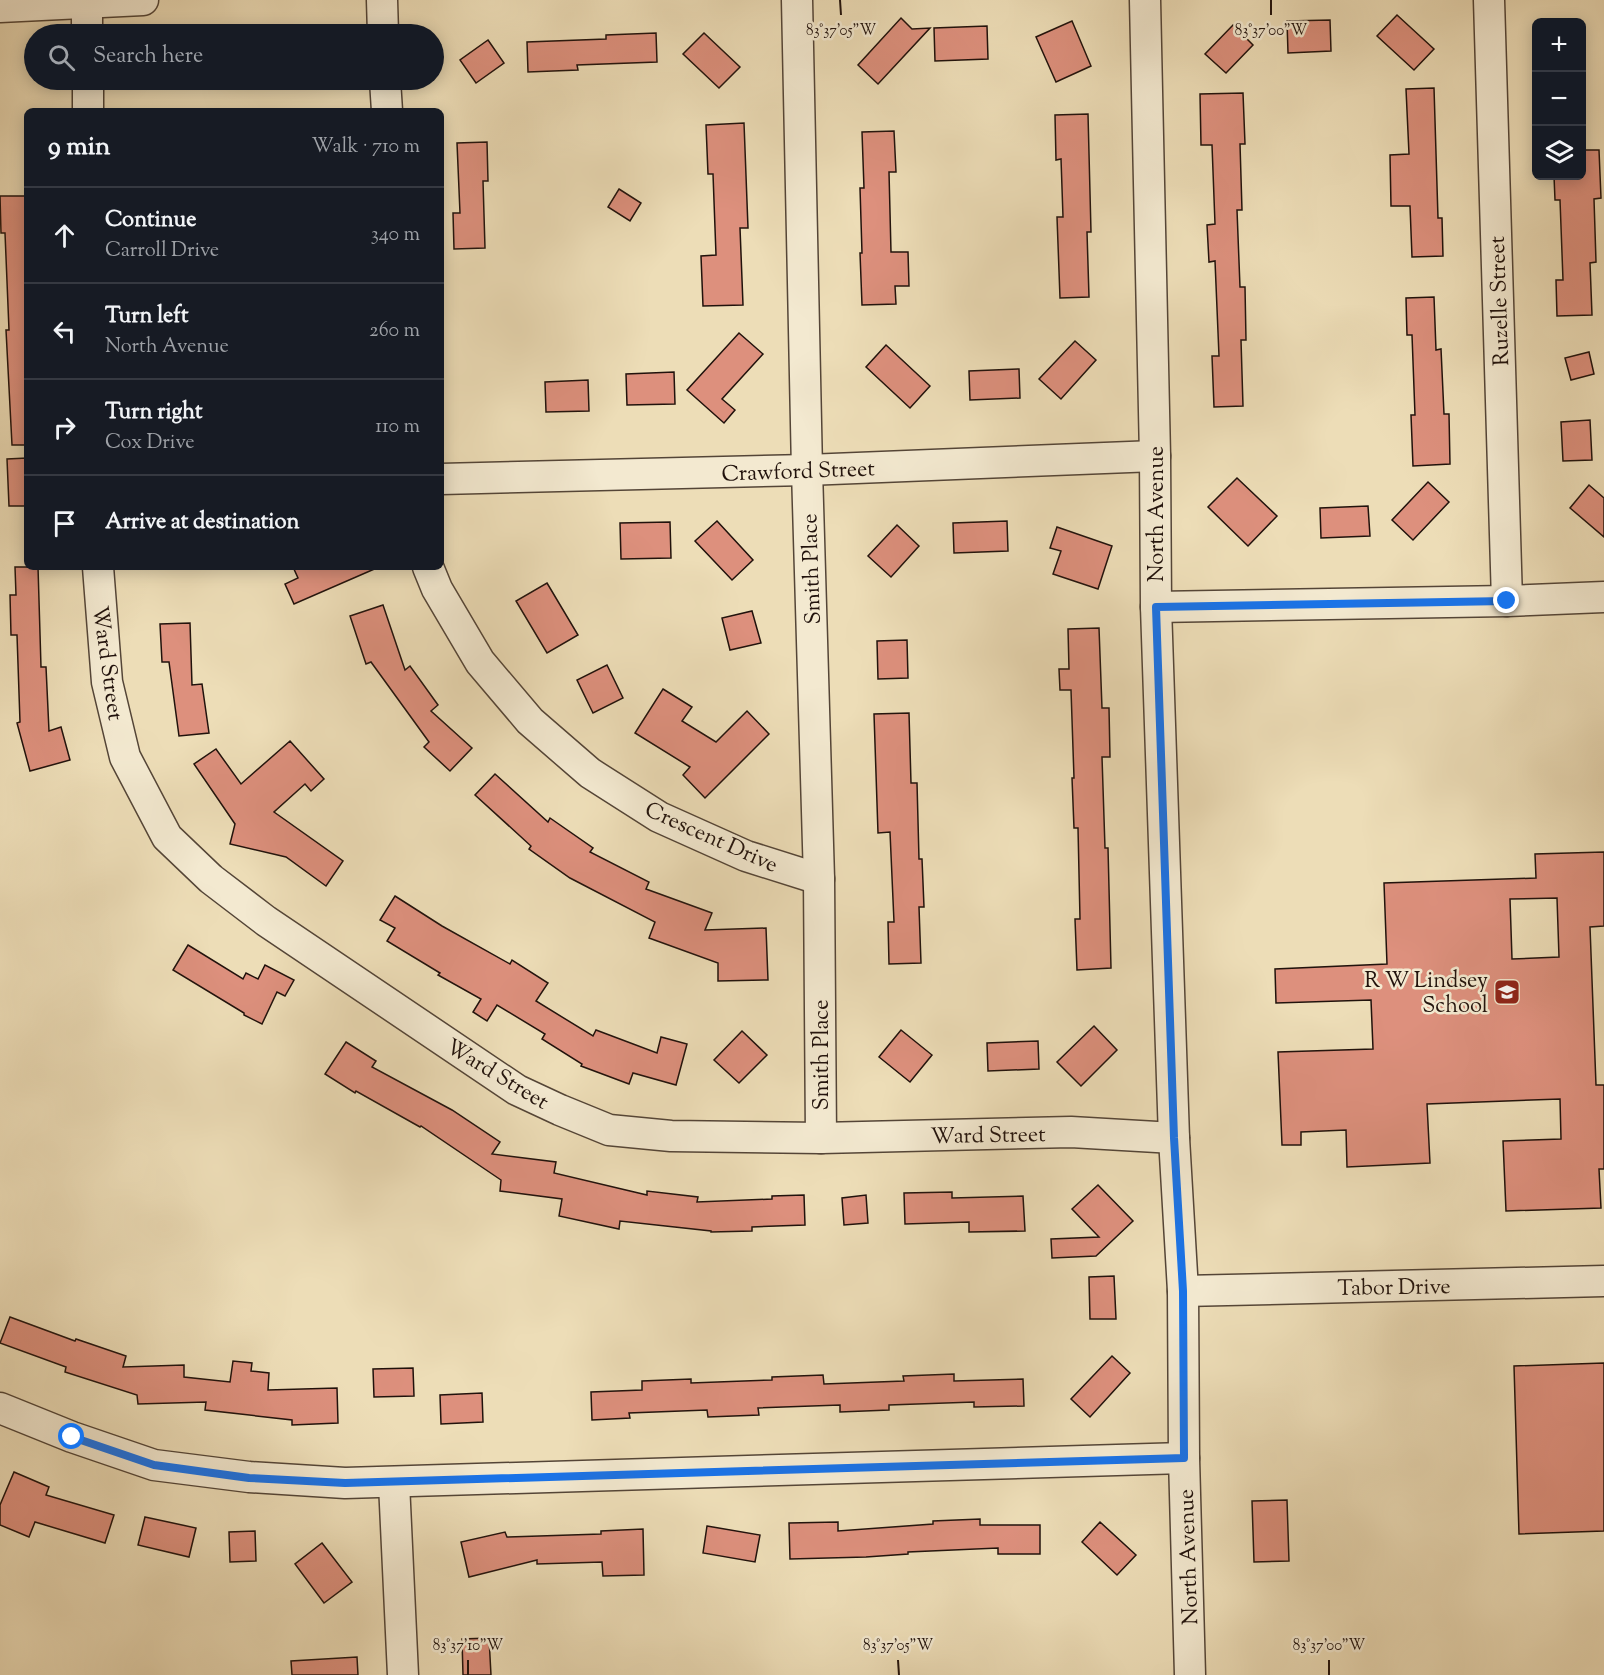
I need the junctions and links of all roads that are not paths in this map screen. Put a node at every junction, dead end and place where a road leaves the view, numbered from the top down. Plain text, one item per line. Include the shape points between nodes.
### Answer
1 (143, 0) edge
2 (382, 0) edge
3 (797, 0) edge
4 (1145, 0) edge
5 (1489, 0) edge
6 (87, 1) edge
7 (0, 7) edge
8 (87, 24) edge
9 (383, 24) edge
10 (88, 90) edge
11 (386, 90) edge
12 (88, 108) edge
13 (387, 108) edge
14 (1155, 456) junction
15 (807, 470) junction
16 (444, 479) edge
17 (98, 570) edge
18 (429, 570) edge
19 (1604, 597) edge
20 (1507, 601) junction
21 (1156, 607) junction
22 (819, 879) junction
23 (821, 1138) junction
24 (1174, 1138) junction
25 (1604, 1281) edge
26 (1183, 1291) junction
27 (0, 1408) edge
28 (1184, 1458) junction
29 (393, 1483) junction
30 (403, 1675) edge
31 (1190, 1675) edge

1 - 6 street
2 - 9 street
3 - 15 street, Smith Place
4 - 14 street, North Avenue
5 - 20 street, Ruzelle Street
6 - 7 street
6 - 8 street
10 - 12 street
11 - 13 street
14 - 15 street, Crawford Street
14 - 21 street, North Avenue
15 - 16 street, Crawford Street
15 - 22 street, Smith Place
17 - 23 street, Ward Street via 107,682 125,757 167,837 211,879 266,921 517,1090 560,1110 609,1130 671,1136
18 - 22 street, Crescent Drive via 480,662 530,721 590,773 659,817 746,856
19 - 20 street
20 - 21 street
21 - 24 street, North Avenue
22 - 23 street, Smith Place
23 - 24 street, Ward Street via 1071,1132
24 - 26 street, North Avenue
25 - 26 street, Tabor Drive
26 - 28 street, North Avenue
27 - 29 street via 154,1465 249,1478
28 - 29 street
28 - 31 street, North Avenue
29 - 30 street

